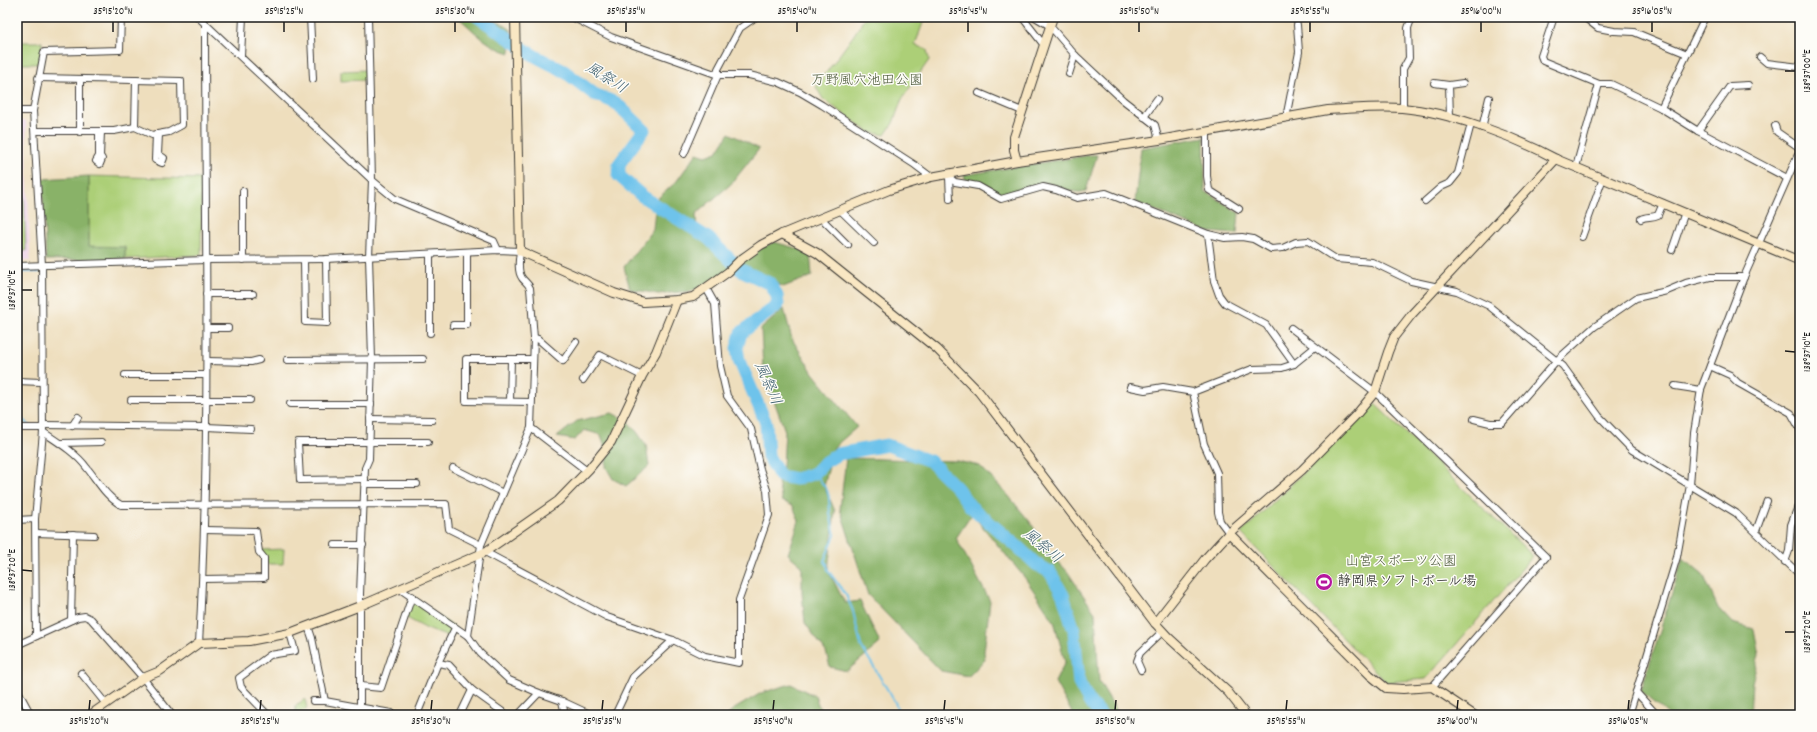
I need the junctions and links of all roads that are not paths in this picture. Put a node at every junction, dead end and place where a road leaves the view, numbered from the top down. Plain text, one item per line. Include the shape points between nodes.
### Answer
1 (121, 17) edge
2 (198, 17) edge
3 (243, 17) edge
4 (310, 17) edge
5 (368, 17) edge
6 (515, 17) edge
7 (572, 17) edge
8 (756, 17) edge
9 (1022, 17) edge
10 (1035, 17) edge
11 (1053, 17) edge
12 (1412, 17) edge
13 (1554, 17) edge
14 (1584, 17) edge
15 (1704, 17) edge
16 (205, 23) junction
17 (1050, 26) junction
18 (1297, 26) dead end
19 (1043, 44) junction
20 (1688, 54) junction
21 (1074, 55) junction
22 (241, 56) junction
23 (1760, 58) dead end
24 (1800, 67) edge
25 (1069, 74) dead end
26 (718, 75) junction
27 (38, 78) junction
28 (313, 78) dead end
29 (80, 79) junction
30 (136, 80) junction
31 (1434, 83) dead end
32 (1463, 84) dead end
33 (1598, 84) junction
34 (1449, 85) junction
35 (1748, 85) dead end
36 (979, 93) dead end
37 (1489, 98) dead end
38 (1157, 99) dead end
39 (1403, 108) junction
40 (1662, 108) junction
41 (17, 111) edge
42 (33, 111) junction
43 (1022, 111) junction
44 (1144, 117) junction
45 (1450, 117) junction
46 (1286, 118) junction
47 (1471, 124) junction
48 (1775, 126) dead end
49 (135, 127) junction
50 (1482, 128) junction
51 (35, 131) junction
52 (1698, 131) junction
53 (80, 132) junction
54 (1207, 132) junction
55 (1159, 140) junction
56 (1800, 149) edge
57 (684, 154) dead end
58 (1556, 159) junction
59 (1017, 161) junction
60 (1576, 167) junction
61 (947, 176) junction
62 (931, 177) junction
63 (1603, 178) junction
64 (1787, 178) junction
65 (372, 180) junction
66 (243, 191) dead end
67 (950, 199) dead end
68 (1424, 201) dead end
69 (1663, 203) junction
70 (1239, 209) dead end
71 (840, 210) junction
72 (1685, 212) junction
73 (821, 218) junction
74 (1641, 219) dead end
75 (782, 234) junction
76 (1208, 234) junction
77 (1582, 237) dead end
78 (874, 243) dead end
79 (1759, 243) junction
80 (848, 245) dead end
81 (498, 250) junction
82 (1672, 250) dead end
83 (520, 251) junction
84 (467, 252) junction
85 (430, 254) junction
86 (369, 257) junction
87 (326, 259) junction
88 (206, 260) junction
89 (243, 260) junction
90 (304, 260) junction
91 (1800, 261) edge
92 (42, 265) junction
93 (17, 266) edge
94 (1744, 277) junction
95 (1437, 286) junction
96 (706, 288) junction
97 (206, 294) junction
98 (253, 294) dead end
99 (677, 300) junction
100 (453, 325) dead end
101 (207, 328) junction
102 (228, 328) dead end
103 (1291, 328) dead end
104 (430, 333) dead end
105 (534, 338) junction
106 (576, 342) dead end
107 (1315, 347) junction
108 (372, 359) junction
109 (424, 359) dead end
110 (511, 359) junction
111 (533, 359) junction
112 (259, 360) dead end
113 (287, 360) dead end
114 (1557, 360) junction
115 (207, 361) junction
116 (1294, 364) junction
117 (1710, 366) junction
118 (206, 375) junction
119 (125, 376) dead end
120 (642, 376) junction
121 (583, 380) dead end
122 (17, 382) edge
123 (42, 382) junction
124 (1130, 386) dead end
125 (1675, 386) dead end
126 (1701, 390) junction
127 (1192, 392) junction
128 (1375, 392) junction
129 (131, 400) dead end
130 (206, 400) junction
131 (250, 400) dead end
132 (510, 401) junction
133 (531, 402) junction
134 (290, 404) dead end
135 (371, 404) junction
136 (78, 418) dead end
137 (370, 419) junction
138 (1474, 419) dead end
139 (432, 420) dead end
140 (72, 426) junction
141 (206, 427) junction
142 (17, 428) edge
143 (43, 428) junction
144 (531, 428) junction
145 (251, 429) dead end
146 (1800, 429) edge
147 (101, 442) dead end
148 (428, 442) dead end
149 (61, 443) junction
150 (370, 443) junction
151 (453, 468) dead end
152 (587, 471) junction
153 (1800, 478) edge
154 (365, 482) junction
155 (417, 484) dead end
156 (1690, 485) junction
157 (503, 492) junction
158 (1767, 501) dead end
159 (365, 503) junction
160 (204, 504) junction
161 (35, 519) junction
162 (17, 520) edge
163 (205, 530) junction
164 (1756, 531) junction
165 (36, 533) junction
166 (1229, 533) junction
167 (73, 534) junction
168 (94, 535) dead end
169 (336, 545) dead end
170 (363, 545) junction
171 (482, 551) junction
172 (1785, 562) junction
173 (1800, 575) edge
174 (203, 579) junction
175 (400, 589) junction
176 (412, 596) junction
177 (360, 606) junction
178 (71, 620) junction
179 (1155, 622) junction
180 (308, 626) junction
181 (455, 628) junction
182 (290, 632) junction
183 (1163, 632) junction
184 (36, 636) junction
185 (468, 636) junction
186 (674, 640) junction
187 (199, 643) junction
188 (17, 645) edge
189 (438, 663) junction
190 (1141, 670) dead end
191 (81, 673) dead end
192 (142, 678) junction
193 (360, 686) junction
194 (1432, 686) junction
195 (17, 689) edge
196 (472, 690) junction
197 (1636, 692) junction
198 (539, 693) junction
199 (313, 701) dead end
200 (325, 701) junction
201 (562, 701) junction
202 (21, 702) edge
203 (106, 704) junction
204 (360, 712) edge
205 (266, 713) dead end
206 (31, 715) edge
207 (90, 715) edge
208 (172, 715) edge
209 (392, 715) edge
210 (417, 715) edge
211 (460, 715) edge
212 (507, 715) edge
213 (518, 715) edge
214 (565, 715) edge
215 (592, 715) edge
216 (615, 715) edge
217 (1246, 715) edge
218 (1474, 715) edge
219 (1629, 715) edge
220 (1657, 715) edge

1 - 27 street via 120,50 44,52
2 - 16 street
3 - 22 street
4 - 28 street
5 - 65 street
6 - 83 street
7 - 26 street via 611,37
8 - 26 street via 740,28 718,69
9 - 19 street
10 - 17 street
11 - 17 street
12 - 39 street via 1408,28 1409,58 1403,69
13 - 33 street via 1541,56 1543,61
14 - 20 street via 1598,28 1634,32
15 - 20 street
16 - 22 street
16 - 88 street
17 - 19 street
17 - 21 street
18 - 46 street via 1299,52
19 - 43 street
20 - 40 street
21 - 25 street
21 - 44 street
22 - 65 street
23 - 24 street via 1767,63
26 - 57 street
26 - 62 street via 749,75 778,82 800,92 915,164
27 - 29 street
27 - 42 street
29 - 30 street
29 - 53 street
30 - 49 street
30 - 49 street via 180,81 182,125 170,132 152,135
31 - 34 street
32 - 34 street
33 - 40 street via 1611,84
33 - 60 street
34 - 45 street
35 - 52 street via 1730,86
36 - 43 street
37 - 50 street
38 - 44 street
39 - 45 street
39 - 46 street via 1328,110
40 - 52 street
41 - 42 street
42 - 51 street
43 - 59 street via 1014,137
44 - 55 street via 1155,124
45 - 47 street
46 - 54 street
47 - 50 street
47 - 68 street via 1458,173 1450,183 1440,187
48 - 56 street via 1777,132
49 - 53 street
50 - 58 street via 1540,150
51 - 53 street
51 - 92 street
52 - 64 street
54 - 55 street
54 - 70 street via 1209,190
55 - 59 street
56 - 64 street
58 - 60 street
58 - 95 street
59 - 61 street
60 - 63 street
61 - 62 street
61 - 67 street
61 - 76 street via 955,182 978,186 1001,199 1043,187 1077,198 1106,193
62 - 71 street via 889,190
63 - 69 street
63 - 77 street
64 - 79 street
65 - 81 street via 395,199 494,241
65 - 86 street
66 - 89 street
69 - 72 street
69 - 74 street via 1658,215
71 - 73 street
71 - 78 street
72 - 79 street
72 - 82 street
73 - 75 street
73 - 80 street
75 - 96 street via 761,245
75 - 179 street via 823,258 937,349 979,392
76 - 95 street via 1225,238 1252,239 1271,249 1308,241 1336,259 1372,262 1411,281
76 - 116 street via 1214,281 1219,295 1225,303 1266,325
79 - 91 street
79 - 94 street
81 - 83 street
81 - 84 street
83 - 99 street via 614,293 643,302
83 - 105 street via 519,271 530,288
84 - 85 street
84 - 100 street via 467,325
85 - 86 street
85 - 104 street
86 - 87 street
86 - 108 street
87 - 90 street
87 - 90 street via 327,323 305,322
88 - 89 street
88 - 92 street
88 - 97 street
89 - 90 street
92 - 93 street
92 - 123 street
94 - 114 street via 1710,277 1636,298 1594,327
94 - 117 street
95 - 114 street via 1457,291 1489,306
95 - 128 street via 1394,337
96 - 99 street via 693,297
96 - 186 street via 715,304 720,366 727,396 751,429 760,469 768,490 769,514 739,600 739,663 705,656
97 - 98 street
97 - 101 street
99 - 120 street via 656,352
101 - 102 street
101 - 115 street
103 - 107 street
105 - 106 street via 563,361
105 - 111 street
107 - 116 street
107 - 128 street
108 - 109 street
108 - 113 street
108 - 135 street
110 - 111 street
110 - 132 street
110 - 132 street via 466,359 466,401
111 - 133 street
112 - 115 street
114 - 138 street via 1502,423
114 - 156 street via 1577,382 1599,416 1632,450
115 - 118 street
116 - 127 street via 1282,368 1252,369
117 - 126 street
117 - 146 street via 1730,375 1738,383 1791,413
118 - 119 street
118 - 130 street
120 - 121 street via 600,355
120 - 152 street via 611,442
122 - 123 street
123 - 143 street
124 - 127 street via 1145,390 1163,387
125 - 126 street
126 - 156 street
127 - 166 street via 1204,444 1217,473 1220,521
128 - 166 street via 1302,470
128 - 194 street via 1546,557
129 - 130 street
130 - 131 street
130 - 141 street
132 - 133 street
133 - 144 street
134 - 135 street
135 - 137 street
136 - 140 street
137 - 139 street
137 - 150 street
140 - 141 street
140 - 143 street
141 - 145 street
141 - 160 street
142 - 143 street
143 - 149 street
143 - 161 street
144 - 152 street
144 - 157 street
147 - 149 street
148 - 150 street
149 - 160 street via 120,505
150 - 154 street
150 - 154 street via 298,442 300,480
151 - 157 street
152 - 171 street via 558,501
153 - 172 street via 1800,500 1791,525 1789,551
154 - 155 street
154 - 159 street
156 - 164 street via 1736,513
156 - 197 street via 1677,557
157 - 171 street
158 - 164 street
159 - 160 street
159 - 170 street
159 - 171 street via 446,504 449,529
160 - 163 street
161 - 162 street
161 - 165 street
163 - 174 street
163 - 174 street via 256,531 258,552 264,558 264,578
164 - 172 street
165 - 167 street
165 - 184 street
166 - 179 street
166 - 194 street via 1386,688 1403,690
167 - 168 street
167 - 178 street
169 - 170 street
170 - 177 street
171 - 175 street
171 - 185 street
171 - 186 street via 607,617
172 - 173 street
174 - 187 street
175 - 176 street
175 - 177 street
176 - 181 street
176 - 193 street via 381,688
177 - 180 street
177 - 193 street
178 - 184 street
178 - 192 street via 85,616 91,619
179 - 183 street
180 - 182 street
180 - 200 street
181 - 185 street
181 - 189 street
182 - 187 street via 249,641
182 - 205 street via 295,651 270,655 239,678 241,687
183 - 190 street via 1140,653 1137,661
183 - 217 street via 1228,692
184 - 188 street
185 - 198 street via 480,653 509,680
186 - 216 street via 633,677
187 - 192 street via 160,670
189 - 196 street via 449,665
189 - 210 street
191 - 203 street
192 - 203 street
192 - 208 street
193 - 204 street
194 - 218 street
195 - 202 street
196 - 211 street
196 - 212 street
197 - 219 street
197 - 220 street
198 - 201 street
198 - 213 street
199 - 200 street
200 - 204 street
201 - 214 street
201 - 215 street
202 - 206 street
203 - 207 street
204 - 209 street

